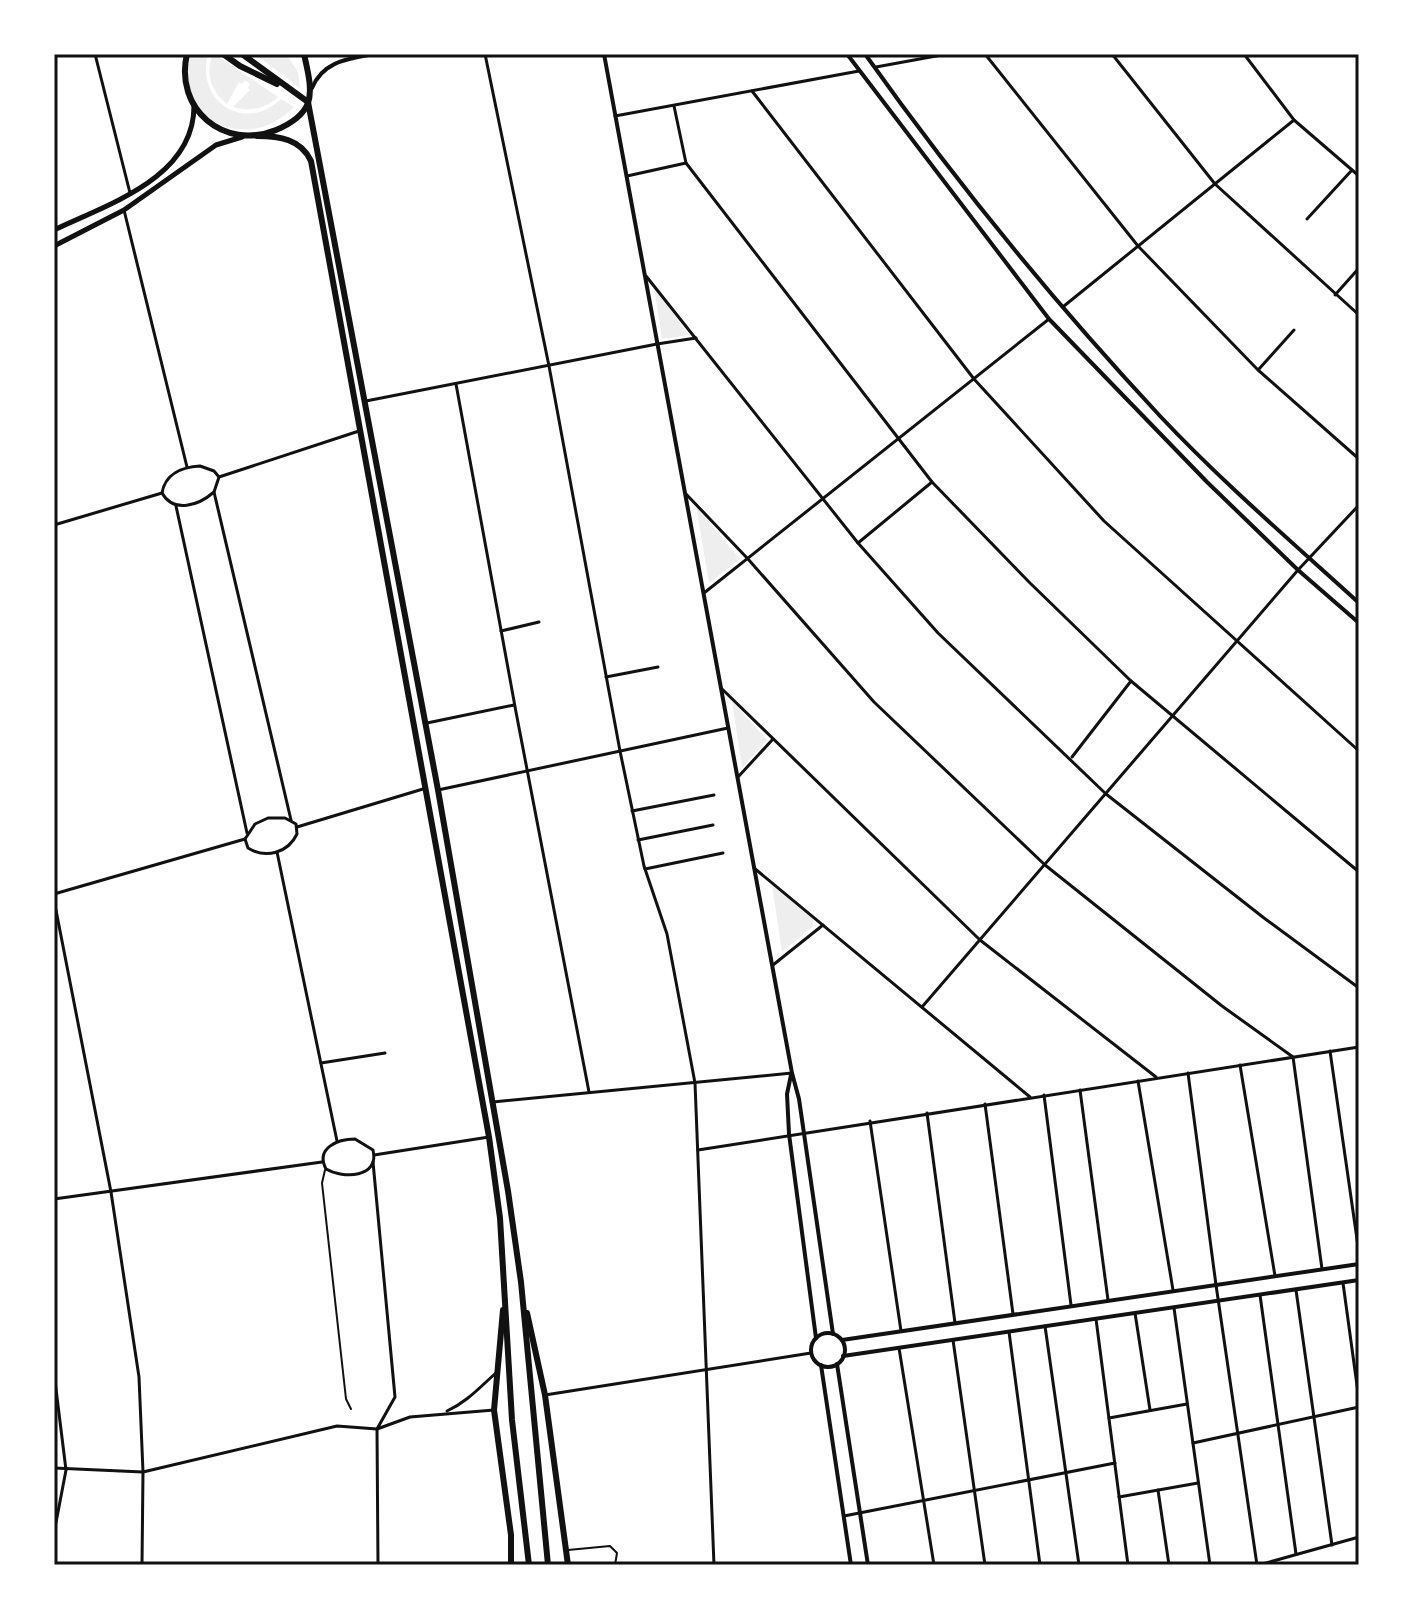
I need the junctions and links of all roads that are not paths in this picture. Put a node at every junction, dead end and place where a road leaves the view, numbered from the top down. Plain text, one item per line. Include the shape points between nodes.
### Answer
1 (95, 54) edge
2 (187, 54) edge
3 (223, 54) edge
4 (242, 54) edge
5 (304, 54) edge
6 (374, 54) edge
7 (485, 54) edge
8 (604, 54) edge
9 (847, 54) edge
10 (865, 54) edge
11 (947, 54) edge
12 (985, 54) edge
13 (1112, 54) edge
14 (1244, 54) edge
15 (875, 68) junction
16 (859, 71) junction
17 (284, 87) junction
18 (752, 91) junction
19 (308, 102) junction
20 (194, 105) junction
21 (674, 106) junction
22 (615, 116) junction
23 (1294, 120) junction
24 (257, 136) junction
25 (243, 137) junction
26 (686, 163) junction
27 (1352, 170) junction
28 (626, 176) junction
29 (1359, 176) edge
30 (1215, 184) junction
31 (130, 193) junction
32 (124, 210) junction
33 (1307, 219) dead end
34 (54, 230) edge
35 (54, 246) edge
36 (1138, 246) junction
37 (1359, 268) edge
38 (644, 273) junction
39 (1335, 295) junction
40 (1063, 307) junction
41 (1359, 315) edge
42 (1049, 319) junction
43 (1294, 330) dead end
44 (696, 338) junction
45 (657, 344) junction
46 (549, 366) junction
47 (1258, 370) junction
48 (974, 379) junction
49 (456, 384) junction
50 (366, 401) junction
51 (361, 430) junction
52 (898, 440) junction
53 (1359, 459) edge
54 (187, 467) junction
55 (219, 477) junction
56 (932, 482) junction
57 (214, 492) junction
58 (685, 492) junction
59 (162, 493) junction
60 (825, 498) junction
61 (1359, 505) edge
62 (176, 506) junction
63 (54, 525) edge
64 (858, 543) junction
65 (1310, 558) junction
66 (748, 559) junction
67 (1298, 570) junction
68 (703, 594) junction
69 (1359, 603) edge
70 (539, 622) dead end
71 (1359, 623) edge
72 (501, 631) junction
73 (1237, 643) junction
74 (658, 667) dead end
75 (606, 677) junction
76 (1131, 681) junction
77 (721, 688) junction
78 (514, 705) junction
79 (1173, 717) junction
80 (424, 724) junction
81 (728, 728) junction
82 (773, 739) junction
83 (620, 751) junction
84 (1359, 751) edge
85 (1071, 758) junction
86 (527, 771) junction
87 (737, 779) junction
88 (427, 788) junction
89 (438, 790) junction
90 (1106, 794) junction
91 (714, 795) dead end
92 (632, 811) junction
93 (291, 820) junction
94 (713, 825) dead end
95 (297, 827) junction
96 (247, 833) junction
97 (245, 839) junction
98 (638, 840) junction
99 (277, 852) junction
100 (723, 853) dead end
101 (1045, 865) junction
102 (754, 868) junction
103 (645, 869) junction
104 (1359, 872) edge
105 (54, 894) edge
106 (54, 900) edge
107 (823, 925) junction
108 (980, 940) junction
109 (772, 965) junction
110 (1359, 988) edge
111 (922, 1007) junction
112 (1359, 1047) edge
113 (1330, 1051) junction
114 (385, 1053) dead end
115 (1293, 1057) junction
116 (321, 1063) junction
117 (1240, 1065) junction
118 (792, 1073) junction
119 (1188, 1073) junction
120 (1157, 1078) junction
121 (1138, 1081) junction
122 (695, 1083) junction
123 (1080, 1090) junction
124 (589, 1092) junction
125 (1044, 1095) junction
126 (1030, 1097) junction
127 (493, 1102) junction
128 (985, 1104) junction
129 (927, 1113) junction
130 (870, 1121) junction
131 (804, 1131) junction
132 (789, 1134) junction
133 (489, 1137) junction
134 (337, 1141) junction
135 (698, 1150) junction
136 (374, 1155) junction
137 (322, 1162) junction
138 (373, 1162) junction
139 (326, 1169) junction
140 (111, 1192) junction
141 (54, 1199) edge
142 (1359, 1253) edge
143 (1359, 1264) edge
144 (1322, 1269) junction
145 (1275, 1276) junction
146 (1359, 1280) edge
147 (521, 1282) junction
148 (506, 1283) junction
149 (1343, 1283) junction
150 (1216, 1285) junction
151 (1296, 1290) junction
152 (1173, 1292) junction
153 (1260, 1295) junction
154 (1108, 1301) junction
155 (1218, 1301) junction
156 (1071, 1306) junction
157 (1174, 1308) junction
158 (1135, 1313) junction
159 (1013, 1315) junction
160 (1096, 1319) junction
161 (955, 1324) junction
162 (1045, 1326) junction
163 (901, 1332) junction
164 (1009, 1332) junction
165 (833, 1334) junction
166 (816, 1338) junction
167 (842, 1340) junction
168 (953, 1340) junction
169 (899, 1348) junction
170 (811, 1353) junction
171 (843, 1356) junction
172 (837, 1364) junction
173 (821, 1365) junction
174 (499, 1371) junction
175 (707, 1371) junction
176 (54, 1373) edge
177 (545, 1395) junction
178 (1359, 1400) edge
179 (1187, 1404) junction
180 (1359, 1407) edge
181 (351, 1409) dead end
182 (494, 1410) junction
183 (1150, 1410) junction
184 (443, 1413) junction
185 (1314, 1417) junction
186 (1109, 1418) junction
187 (1278, 1424) junction
188 (377, 1429) junction
189 (1238, 1433) junction
190 (1193, 1443) junction
191 (1115, 1463) junction
192 (54, 1468) edge
193 (66, 1470) junction
194 (143, 1472) junction
195 (1066, 1472) junction
196 (1029, 1480) junction
197 (1198, 1483) junction
198 (974, 1490) junction
199 (1158, 1490) junction
200 (1119, 1497) junction
201 (924, 1500) junction
202 (860, 1513) junction
203 (844, 1516) junction
204 (54, 1533) edge
205 (1359, 1537) edge
206 (1332, 1545) junction
207 (566, 1551) junction
208 (1296, 1554) junction
209 (142, 1565) edge
210 (378, 1565) edge
211 (511, 1565) edge
212 (529, 1565) edge
213 (548, 1565) edge
214 (568, 1565) edge
215 (615, 1565) edge
216 (714, 1565) edge
217 (851, 1565) edge
218 (868, 1565) edge
219 (934, 1565) edge
220 (985, 1565) edge
221 (1040, 1565) edge
222 (1079, 1565) edge
223 (1128, 1565) edge
224 (1169, 1565) edge
225 (1210, 1565) edge
226 (1257, 1565) edge

1 - 31 street
2 - 20 main road via 185,81
3 - 17 main road
4 - 17 main road
5 - 19 main road
6 - 19 street via 322,71
7 - 46 street
8 - 22 street
9 - 16 street
10 - 15 street
11 - 15 street
12 - 36 street
13 - 30 street
14 - 23 street
15 - 40 street
16 - 18 street
16 - 42 street
17 - 19 main road
18 - 21 street
18 - 48 street
19 - 24 main road via 285,127
19 - 50 main road
20 - 25 main road via 217,129
20 - 31 main road via 192,130 181,153
21 - 22 street
21 - 26 street
22 - 28 street
23 - 27 street
23 - 30 street
24 - 25 main road
24 - 51 main road via 293,142 311,161
25 - 32 main road via 216,145
26 - 28 street
26 - 52 street
27 - 29 street
27 - 33 street
28 - 38 street
30 - 36 street
30 - 39 street
31 - 34 main road
32 - 35 main road
32 - 54 street
36 - 40 street
36 - 47 street
37 - 39 street
38 - 44 street
38 - 45 street
39 - 41 street
40 - 65 street via 1162,417
42 - 48 street
42 - 67 street
43 - 47 street
44 - 45 street
44 - 60 street
45 - 46 street
45 - 58 street
46 - 49 street
46 - 75 street
47 - 53 street
48 - 52 street
48 - 73 street via 1104,521
49 - 50 street
49 - 72 street
50 - 80 main road
51 - 55 street
51 - 88 main road
52 - 56 street
52 - 60 street
54 - 55 street via 207,467
54 - 59 street via 165,481
55 - 57 street
56 - 64 street
56 - 76 street
57 - 62 street via 195,504
57 - 93 street
58 - 66 street
58 - 68 street
59 - 62 street
59 - 63 street
60 - 64 street
60 - 66 street
61 - 65 street
62 - 96 street
64 - 85 street via 938,633
65 - 67 street
65 - 69 street
66 - 68 street
66 - 101 street via 874,702
67 - 71 street
67 - 73 street
68 - 77 street
70 - 72 street
72 - 78 street
73 - 79 street
73 - 84 street
74 - 75 street
75 - 83 street
76 - 79 street
76 - 85 street
77 - 81 street
77 - 82 street
78 - 80 street
78 - 86 street
79 - 90 street
79 - 104 street
80 - 89 main road
81 - 83 street
81 - 87 street
82 - 87 street
82 - 108 street
83 - 86 street
83 - 92 street
85 - 90 street
86 - 89 street
86 - 124 street
87 - 102 street
88 - 95 street
88 - 133 main road
89 - 127 main road
90 - 101 street
90 - 110 street
91 - 92 street
92 - 98 street
93 - 95 street
93 - 96 street via 268,818
94 - 98 street
95 - 99 street via 294,840
96 - 97 street
97 - 99 street via 256,853
97 - 105 street
98 - 103 street
99 - 116 street
100 - 103 street
101 - 108 street
101 - 115 street
102 - 107 street
102 - 109 street
103 - 122 street via 666,926
106 - 140 street
107 - 109 street
107 - 111 street
108 - 111 street
108 - 120 street
109 - 118 street
111 - 126 street
112 - 113 street
113 - 115 street
113 - 142 street
114 - 116 street
115 - 117 street
115 - 144 street
116 - 134 street
117 - 119 street
117 - 145 street
118 - 122 street
118 - 131 street
118 - 132 street
119 - 120 street
119 - 150 street
120 - 121 street
121 - 123 street
121 - 152 street
122 - 124 street
122 - 135 street
123 - 125 street
123 - 154 street
124 - 127 street
125 - 126 street
125 - 156 street
126 - 128 street
127 - 147 main road
128 - 129 street
128 - 159 street
129 - 130 street
129 - 161 street
130 - 131 street
130 - 163 street
131 - 132 street
131 - 165 street
132 - 135 street
132 - 166 street
133 - 136 street
133 - 148 main road
134 - 136 street via 360,1141
134 - 137 street
135 - 175 street
136 - 138 street
137 - 139 street
137 - 140 street
138 - 139 street via 355,1175
138 - 188 street via 395,1397
139 - 181 lane via 325,1214
140 - 141 street
140 - 194 street via 139,1377
143 - 144 street
144 - 145 street
145 - 150 street
146 - 149 street
147 - 177 main road
147 - 213 main road
148 - 174 main road
148 - 212 main road via 512,1420
149 - 151 street
149 - 178 street
150 - 152 street
150 - 155 street
151 - 153 street
151 - 185 street
152 - 154 street
153 - 155 street
153 - 187 street
154 - 156 street
155 - 157 street
155 - 189 street
156 - 159 street
157 - 158 street
157 - 179 street
158 - 160 street
158 - 183 street
159 - 161 street
160 - 162 street
160 - 186 street
161 - 163 street
162 - 164 street
162 - 195 street
163 - 167 street
164 - 168 street
164 - 196 street
165 - 166 street
165 - 167 street
166 - 170 street
167 - 171 street
168 - 169 street
168 - 198 street
169 - 171 street
169 - 201 street
170 - 173 street
170 - 175 street
171 - 172 street
172 - 173 street
172 - 202 street
173 - 203 street
174 - 182 main road
174 - 184 street
175 - 177 street
175 - 216 street
176 - 193 street
177 - 207 main road
179 - 183 street
179 - 190 street
180 - 185 street
182 - 184 street
182 - 211 main road
183 - 186 street
184 - 188 street
185 - 187 street
185 - 206 street
186 - 191 street
187 - 189 street
187 - 208 street
188 - 194 street via 337,1426
188 - 210 street
189 - 190 street
189 - 226 street
190 - 197 street
191 - 195 street
191 - 200 street
192 - 193 street
193 - 194 street
193 - 204 street
194 - 209 street
195 - 196 street
195 - 222 street
196 - 198 street
196 - 221 street
197 - 199 street
197 - 225 street
198 - 201 street
198 - 220 street
199 - 200 street
199 - 224 street
200 - 223 street
201 - 202 street
201 - 219 street
202 - 203 street
202 - 218 street
203 - 217 street
205 - 206 street
206 - 208 street
207 - 214 main road
207 - 215 lane via 610,1546 617,1553
208 - 226 street

